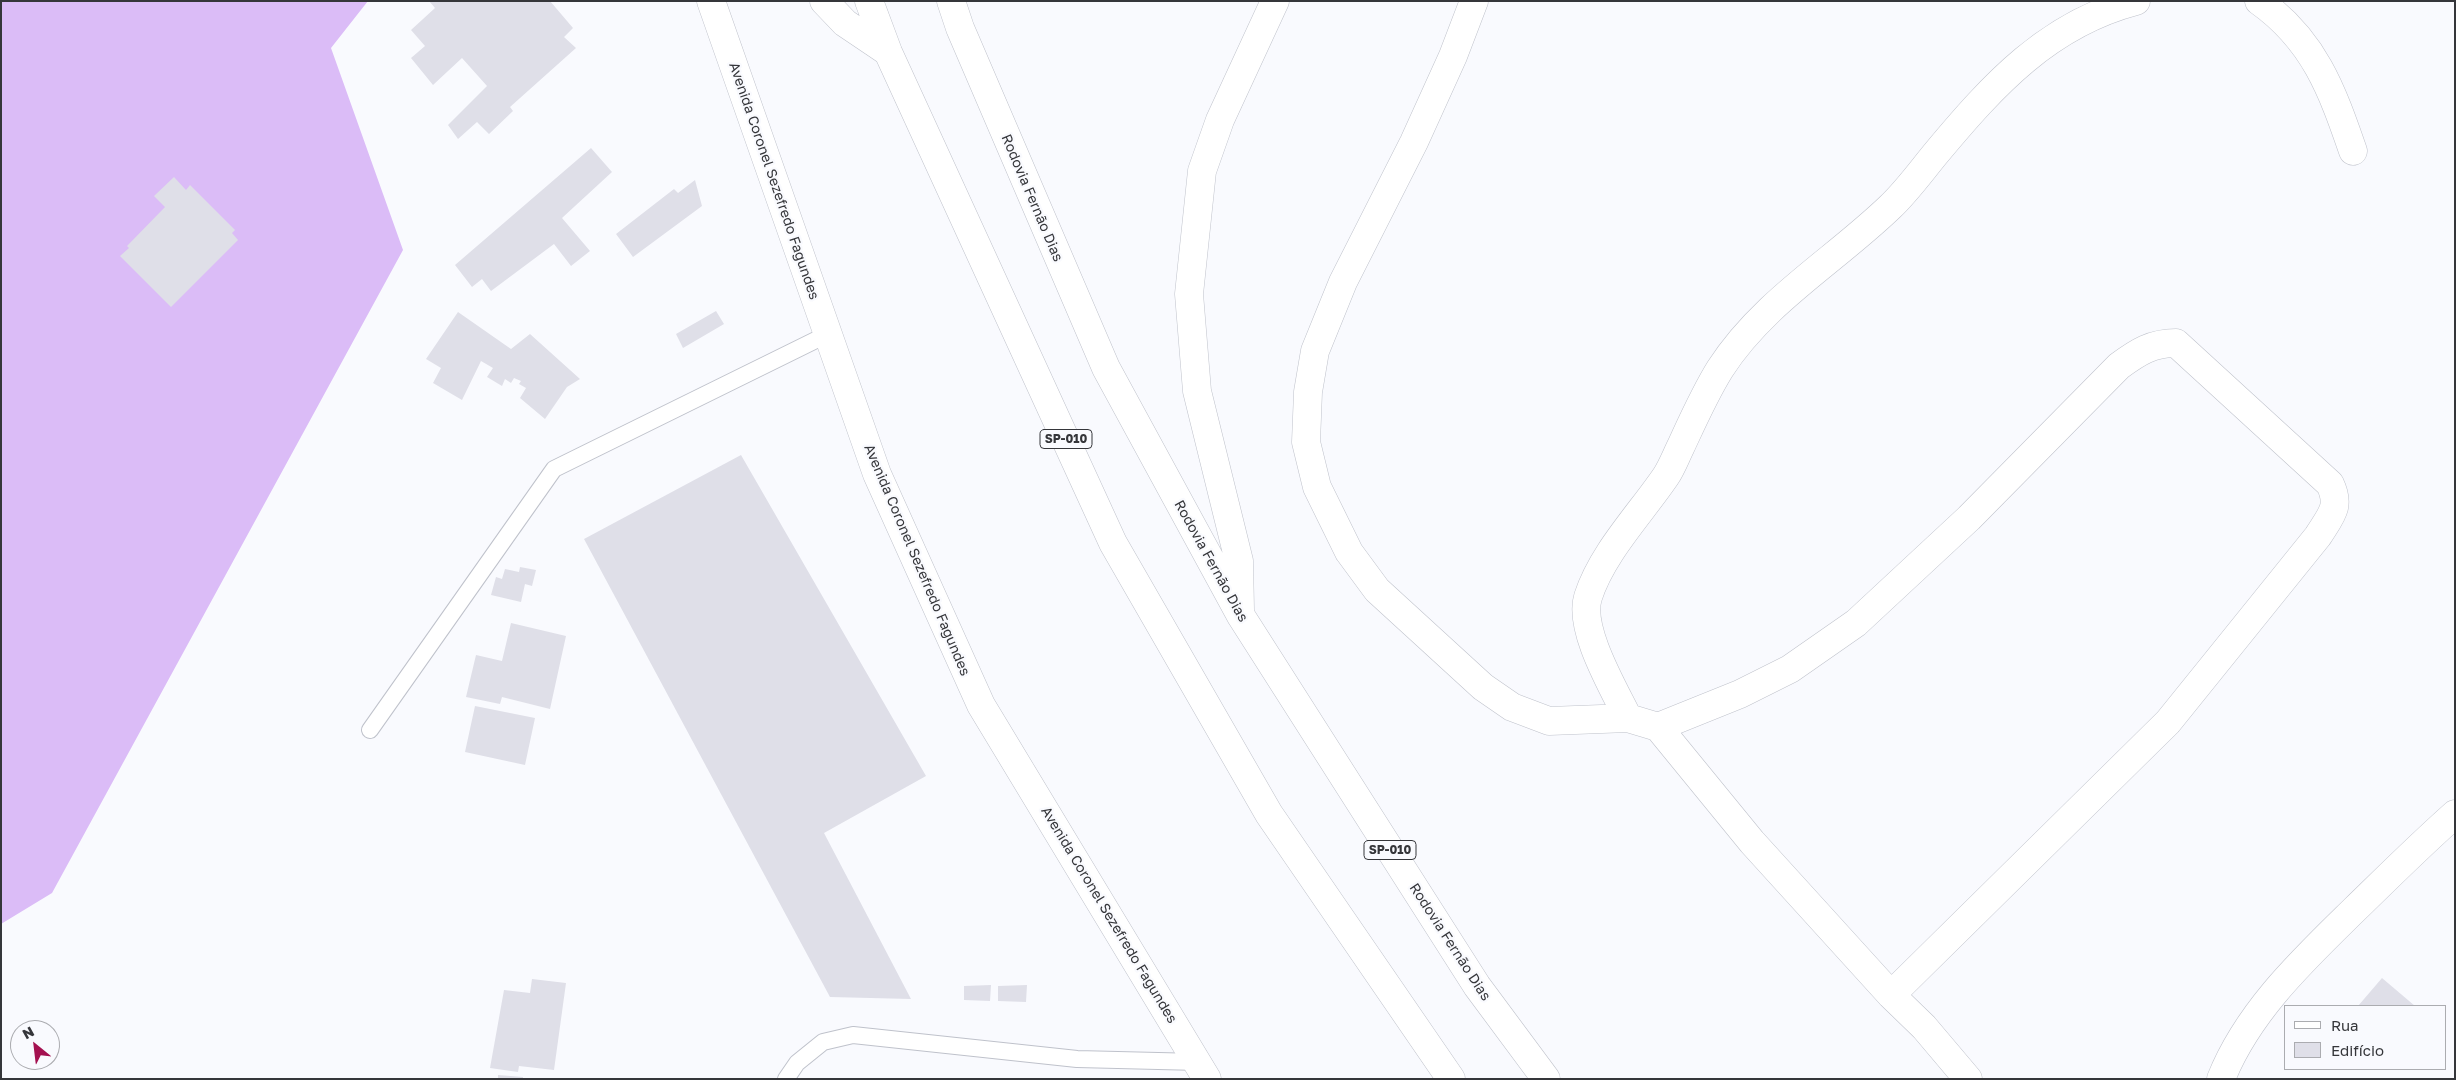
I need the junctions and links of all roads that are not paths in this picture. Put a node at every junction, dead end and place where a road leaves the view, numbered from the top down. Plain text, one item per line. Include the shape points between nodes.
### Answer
1 (712, 1) edge
2 (824, 1) edge
3 (869, 1) edge
4 (951, 1) edge
5 (1276, 1) edge
6 (1474, 1) edge
7 (2136, 1) edge
8 (2259, 1) edge
9 (888, 52) junction
10 (2353, 151) dead end
11 (828, 334) junction
12 (1241, 616) junction
13 (1628, 718) junction
14 (1658, 728) junction
15 (370, 730) dead end
16 (2455, 814) edge
17 (1890, 995) junction
18 (1203, 1071) edge
19 (786, 1079) edge
20 (1451, 1079) edge
21 (1546, 1079) edge
22 (1968, 1079) edge
23 (2221, 1079) edge

1 - 11 main road, Avenida Coronel Sezefredo Fagundes
2 - 9 main road via 845,22
3 - 9 main road, SP-010
4 - 12 main road, Rodovia Fernão Dias / SP-010 via 1106,368
5 - 12 main road via 1220,120 1202,171 1189,294 1196,391 1239,561
6 - 13 main road via 1453,56 1343,282 1315,352 1308,392 1306,442 1317,487 1349,552 1377,590 1483,687 1512,707 1549,721
7 - 13 main road via 2082,20 2045,43 2009,72 1891,206 1772,308 1720,368 1667,474 1600,571 1587,599 1588,625 1597,654
8 - 10 main road via 2300,38 2321,68
9 - 20 main road, SP-010 via 1113,543 1269,814
11 - 15 lane via 554,469
11 - 18 main road, Avenida Coronel Sezefredo Fagundes via 877,474 981,705
12 - 21 main road, Rodovia Fernão Dias / SP-010 via 1477,986
13 - 14 main road
14 - 17 main road via 1752,842
14 - 17 main road via 1740,694 1790,668 1856,623 1969,518 2119,366 2141,350 2161,343 2176,343 2330,484 2336,497 2334,509 2318,536 2168,722
16 - 23 main road via 2323,941 2265,1002 2226,1065
17 - 22 main road via 1924,1027
18 - 19 lane via 853,1035 823,1042 798,1063

